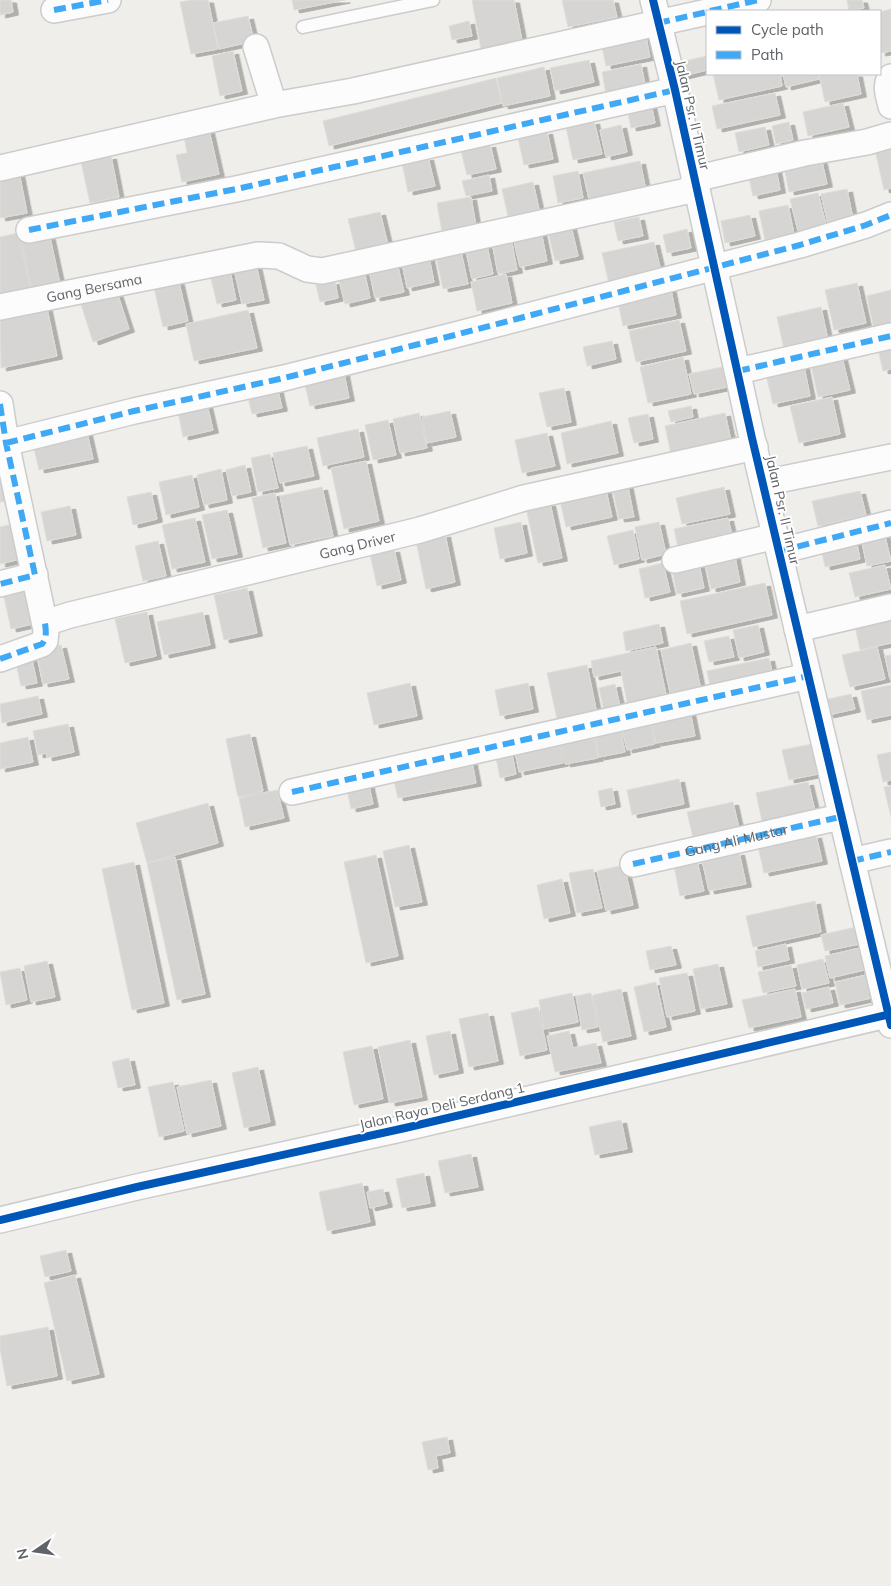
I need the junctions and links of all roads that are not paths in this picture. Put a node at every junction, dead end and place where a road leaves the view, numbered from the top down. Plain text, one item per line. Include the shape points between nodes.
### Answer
1 (108, 0) edge
2 (433, 0) edge
3 (758, 0) edge
4 (54, 10) dead end
5 (716, 10) edge
6 (656, 12) edge
7 (706, 12) edge
8 (303, 27) dead end
9 (256, 47) dead end
10 (891, 77) edge
11 (675, 90) junction
12 (274, 105) junction
13 (891, 106) edge
14 (891, 135) edge
15 (0, 168) edge
16 (695, 184) junction
17 (891, 215) edge
18 (29, 230) dead end
19 (714, 268) junction
20 (0, 307) edge
21 (891, 336) edge
22 (738, 371) junction
23 (0, 404) edge
24 (6, 442) junction
25 (755, 447) junction
26 (891, 456) edge
27 (764, 483) junction
28 (891, 523) edge
29 (778, 544) junction
30 (675, 560) dead end
31 (35, 575) junction
32 (0, 584) edge
33 (891, 606) edge
34 (45, 623) junction
35 (797, 629) junction
36 (0, 659) edge
37 (808, 676) junction
38 (292, 792) dead end
39 (840, 816) junction
40 (891, 852) edge
41 (852, 861) junction
42 (634, 864) dead end
43 (890, 1018) edge
44 (0, 1220) edge

1 - 4 street
2 - 8 lane
3 - 5 street
6 - 7 street
6 - 11 street, Jalan Psr. II Timur
6 - 12 street via 550,46 353,91
9 - 12 street
10 - 13 street via 887,86
11 - 16 street, Jalan Psr. II Timur
11 - 18 street via 241,188
12 - 15 street
14 - 16 street, Gang Bersama via 804,153
16 - 19 street, Jalan Psr. II Timur
16 - 20 street, Gang Bersama via 322,272 279,256 258,255
17 - 19 street
19 - 22 street, Jalan Psr. II Timur
19 - 24 street via 284,378
21 - 22 street
22 - 25 street, Jalan Psr. II Timur
23 - 24 street
24 - 31 street
25 - 27 street, Jalan Psr. II Timur
25 - 34 street, Gang Driver via 524,498 420,530
26 - 27 street
27 - 29 street, Jalan Psr. II Timur
28 - 29 street
29 - 30 street
29 - 35 street, Jalan Psr. II Timur
31 - 32 street
31 - 34 street
33 - 35 street
34 - 36 street via 45,641 42,644
35 - 37 street, Jalan Psr. II Timur
37 - 38 street
37 - 39 street, Jalan Psr. II Timur
39 - 41 street, Jalan Psr. II Timur
39 - 42 street, Gang Ali Mustar
40 - 41 street
41 - 43 street, Jalan Psr. II Timur
43 - 44 street, Jalan Raya Deli Serdang 1

